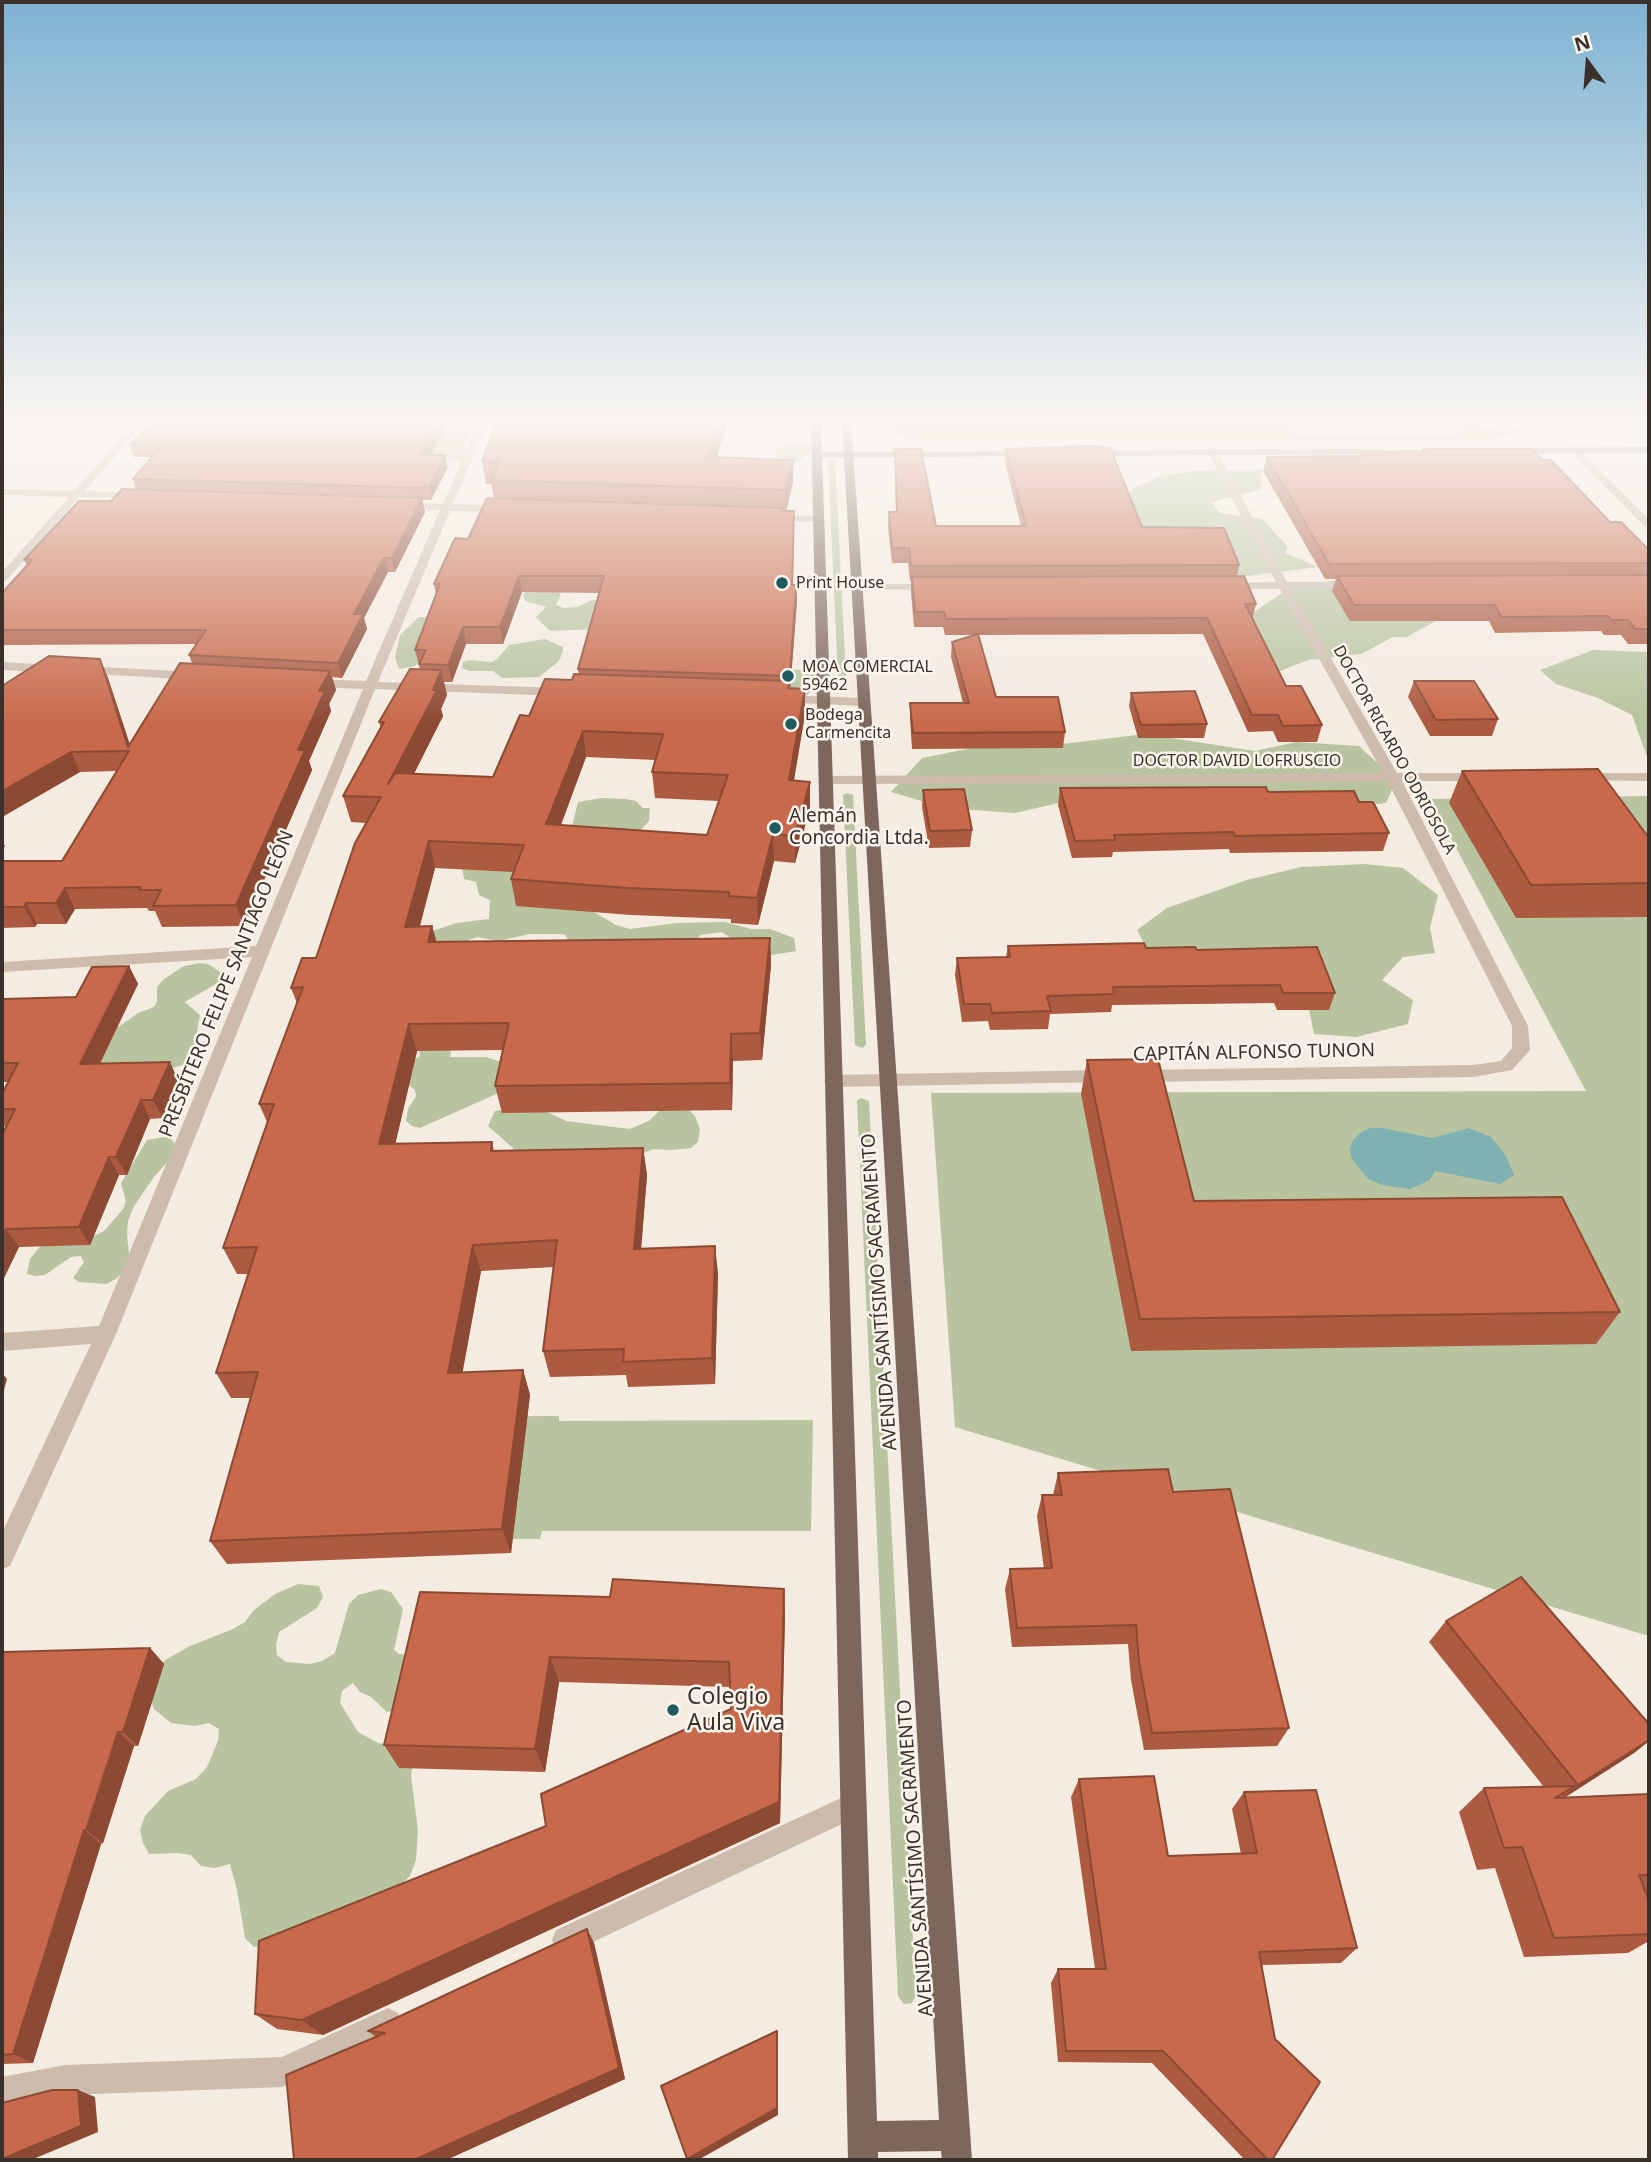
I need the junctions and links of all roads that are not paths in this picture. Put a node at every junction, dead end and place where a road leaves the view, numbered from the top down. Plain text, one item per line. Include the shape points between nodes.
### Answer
1 (50, 523) edge
2 (439, 523) edge
3 (818, 523) edge
4 (853, 523) edge
5 (1250, 523) edge
6 (2, 579) edge
7 (1283, 585) junction
8 (1364, 585) edge
9 (1214, 586) edge
10 (857, 587) junction
11 (953, 587) edge
12 (2, 666) edge
13 (207, 677) edge
14 (303, 682) edge
15 (371, 686) junction
16 (577, 693) edge
17 (768, 699) edge
18 (823, 701) junction
19 (863, 702) junction
20 (1649, 776) edge
21 (1501, 777) edge
22 (1568, 777) edge
23 (1393, 778) junction
24 (825, 780) junction
25 (869, 780) junction
26 (264, 951) junction
27 (2, 967) edge
28 (1506, 1066) joint
29 (889, 1079) junction
30 (833, 1081) junction
31 (106, 1334) junction
32 (2, 1342) edge
33 (2, 1558) edge
34 (854, 1805) junction
35 (543, 1950) edge
36 (407, 2014) edge
37 (2, 2092) edge
38 (956, 2148) edge
39 (863, 2149) edge

1 - 6 street
2 - 15 street, PRESBÍTERO FELIPE SANTIAGO LEÓN
3 - 18 main road, AVENIDA SANTÍSIMO SACRAMENTO
4 - 10 main road, AVENIDA SANTÍSIMO SACRAMENTO
5 - 7 street, DOCTOR RICARDO ODRIOSOLA
7 - 8 street
7 - 9 street
7 - 23 street, DOCTOR RICARDO ODRIOSOLA
10 - 11 street
10 - 19 main road, AVENIDA SANTÍSIMO SACRAMENTO
12 - 13 street
14 - 15 street
15 - 16 street
15 - 26 street, PRESBÍTERO FELIPE SANTIAGO LEÓN
17 - 18 street
18 - 19 street
18 - 24 main road, AVENIDA SANTÍSIMO SACRAMENTO
19 - 25 main road, AVENIDA SANTÍSIMO SACRAMENTO
20 - 22 street
21 - 23 street, DOCTOR DAVID LOFRUSCIO
23 - 25 street, DOCTOR DAVID LOFRUSCIO
23 - 28 street, DOCTOR RICARDO ODRIOSOLA via 1520,1026 1521,1050
24 - 25 street, DOCTOR DAVID LOFRUSCIO
24 - 30 main road, AVENIDA SANTÍSIMO SACRAMENTO
25 - 29 main road, AVENIDA SANTÍSIMO SACRAMENTO
26 - 27 street
26 - 31 street, PRESBÍTERO FELIPE SANTIAGO LEÓN
28 - 29 street, CAPITÁN ALFONSO TUNON via 1474,1071
29 - 30 street, CAPITÁN ALFONSO TUNON
29 - 38 main road, AVENIDA SANTÍSIMO SACRAMENTO
30 - 34 main road, AVENIDA SANTÍSIMO SACRAMENTO
31 - 32 street
31 - 33 street, PRESBÍTERO FELIPE SANTIAGO LEÓN
34 - 35 street
34 - 39 main road, AVENIDA SANTÍSIMO SACRAMENTO
36 - 37 street via 283,2072 65,2080
38 - 39 main road

